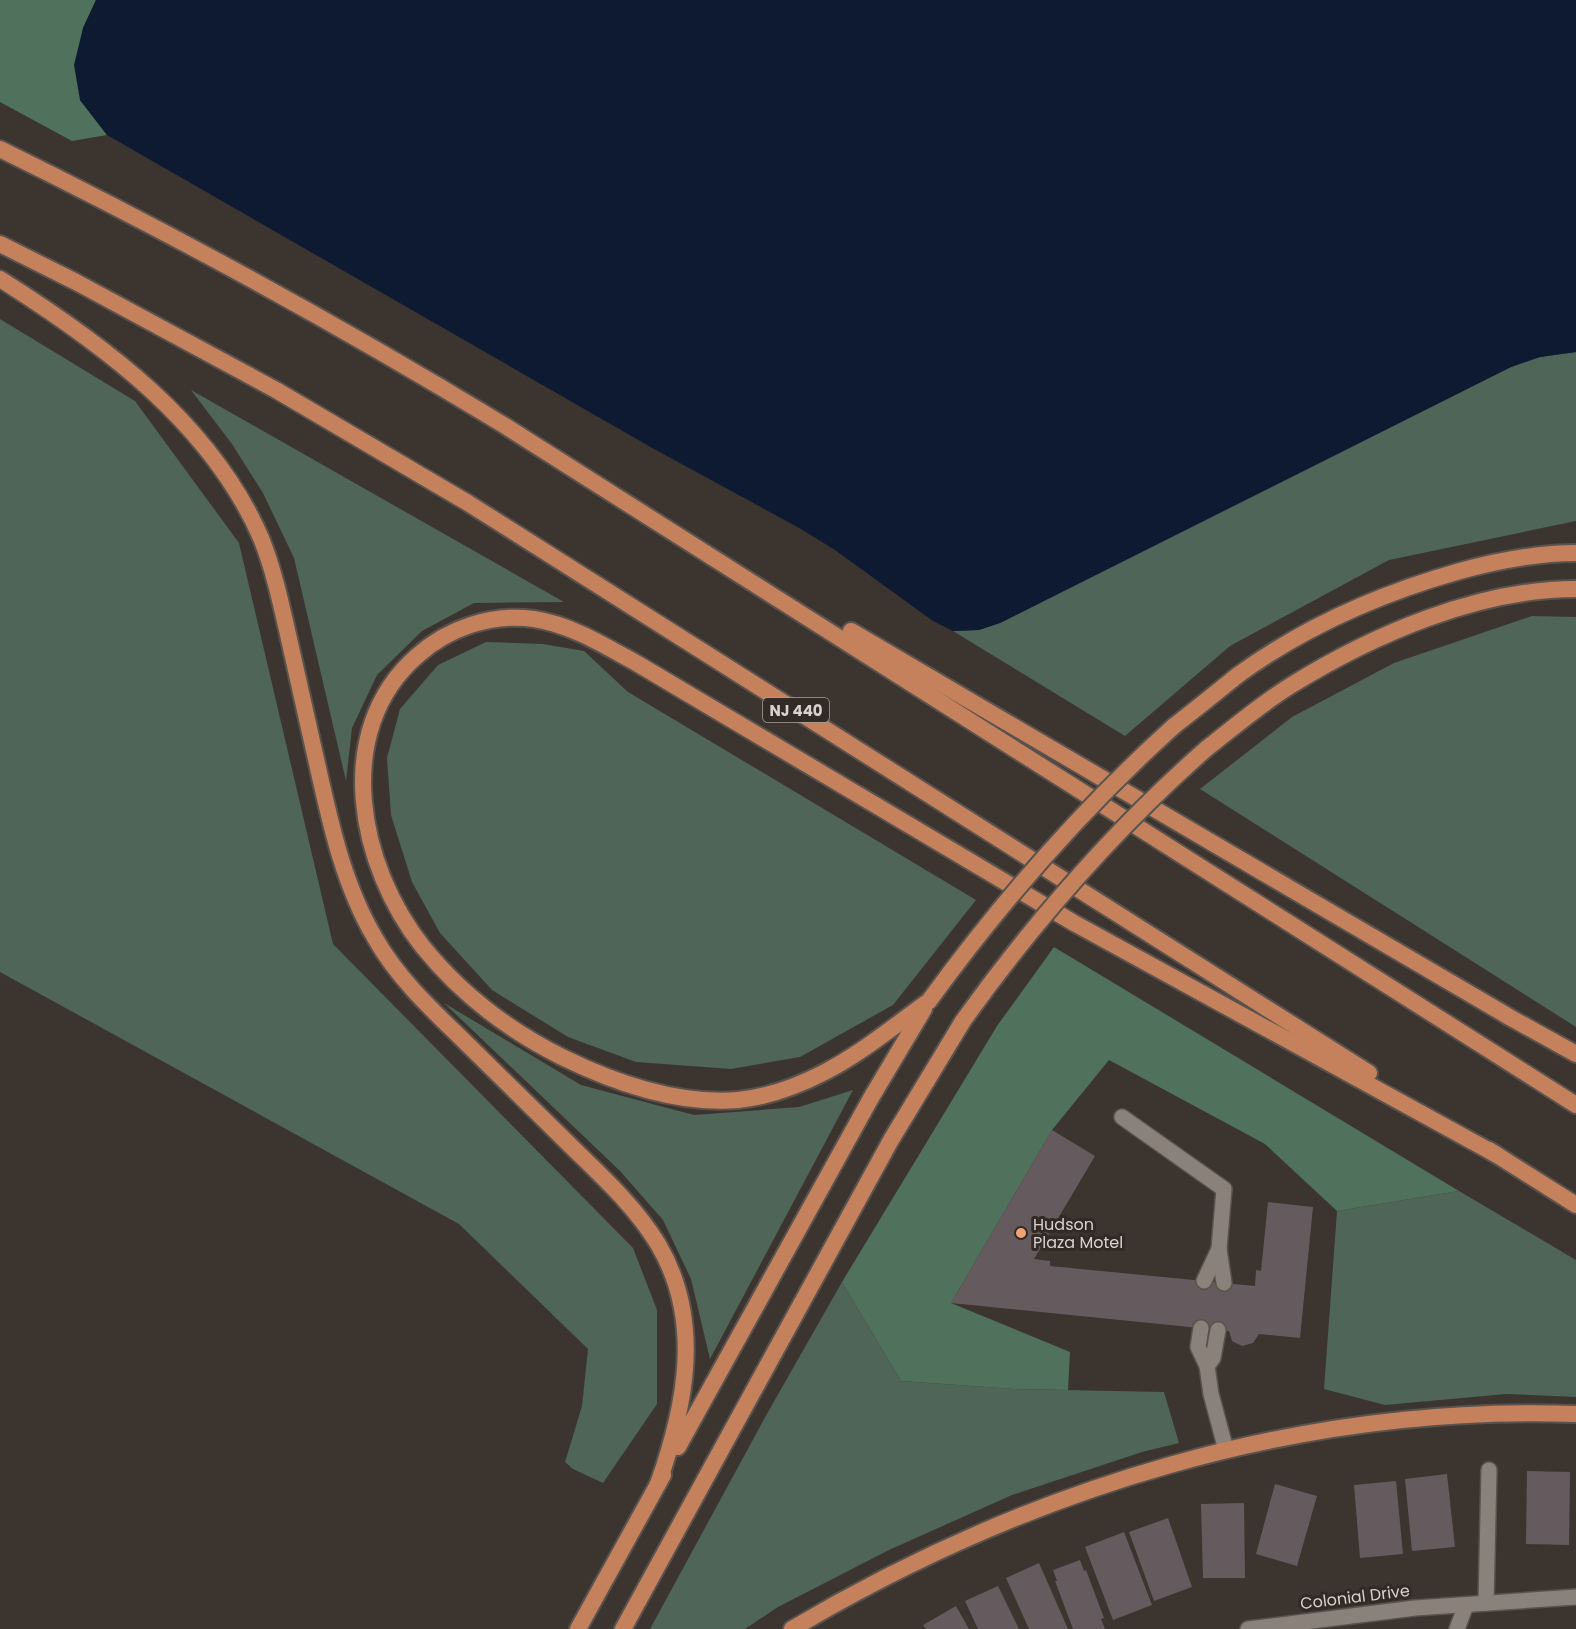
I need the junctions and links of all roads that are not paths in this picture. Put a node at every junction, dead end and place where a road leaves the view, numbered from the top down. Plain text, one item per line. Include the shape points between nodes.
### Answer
1 (0, 149) edge
2 (0, 244) edge
3 (0, 279) edge
4 (599, 483) junction
5 (1576, 553) edge
6 (1576, 589) edge
7 (929, 1001) junction
8 (1576, 1054) edge
9 (1576, 1105) edge
10 (1122, 1117) dead end
11 (1497, 1155) junction
12 (1576, 1204) edge
13 (1219, 1249) junction
14 (1204, 1281) dead end
15 (1224, 1283) dead end
16 (1200, 1328) dead end
17 (1218, 1330) dead end
18 (1207, 1365) junction
19 (1576, 1414) edge
20 (1226, 1450) junction
21 (1489, 1470) dead end
22 (658, 1484) junction
23 (1576, 1598) edge
24 (1486, 1603) junction
25 (1466, 1605) junction
26 (578, 1629) edge
27 (623, 1629) edge
28 (792, 1629) edge
29 (1248, 1629) edge
30 (1457, 1629) edge

1 - 4 highway via 307,310
2 - 11 highway, NJ 440 via 276,390 468,503
3 - 22 highway via 133,375 174,412 224,472 250,516 270,565 333,832 350,887 376,941 414,991 624,1199 667,1260 686,1324 686,1372 678,1425
4 - 8 highway
4 - 9 highway
5 - 7 highway, bridge via 1474,567 1415,585 1360,606 1301,636 1240,674 1174,726 1114,783 1043,858
6 - 27 highway, bridge via 1483,602 1427,619 1338,659 1289,687 1206,748 1100,853 1030,933 963,1021 891,1140
7 - 11 highway via 824,1072 778,1092 738,1100 691,1098 634,1086 545,1048 462,990 422,945 393,899 374,850 363,796 364,752 382,699 410,662 461,628 519,618 573,630 648,670 1120,950
7 - 22 highway via 870,1098
10 - 13 street via 1224,1189
11 - 12 highway, NJ 440
13 - 14 street
13 - 15 street
16 - 18 street via 1198,1347
17 - 18 street via 1213,1358
18 - 20 street
19 - 20 highway via 1506,1413 1387,1421
20 - 28 highway via 1108,1484 989,1529 898,1571
21 - 24 street
22 - 26 highway
23 - 24 street, Colonial Drive
24 - 25 street, Colonial Drive
25 - 29 street, Colonial Drive
25 - 30 street

